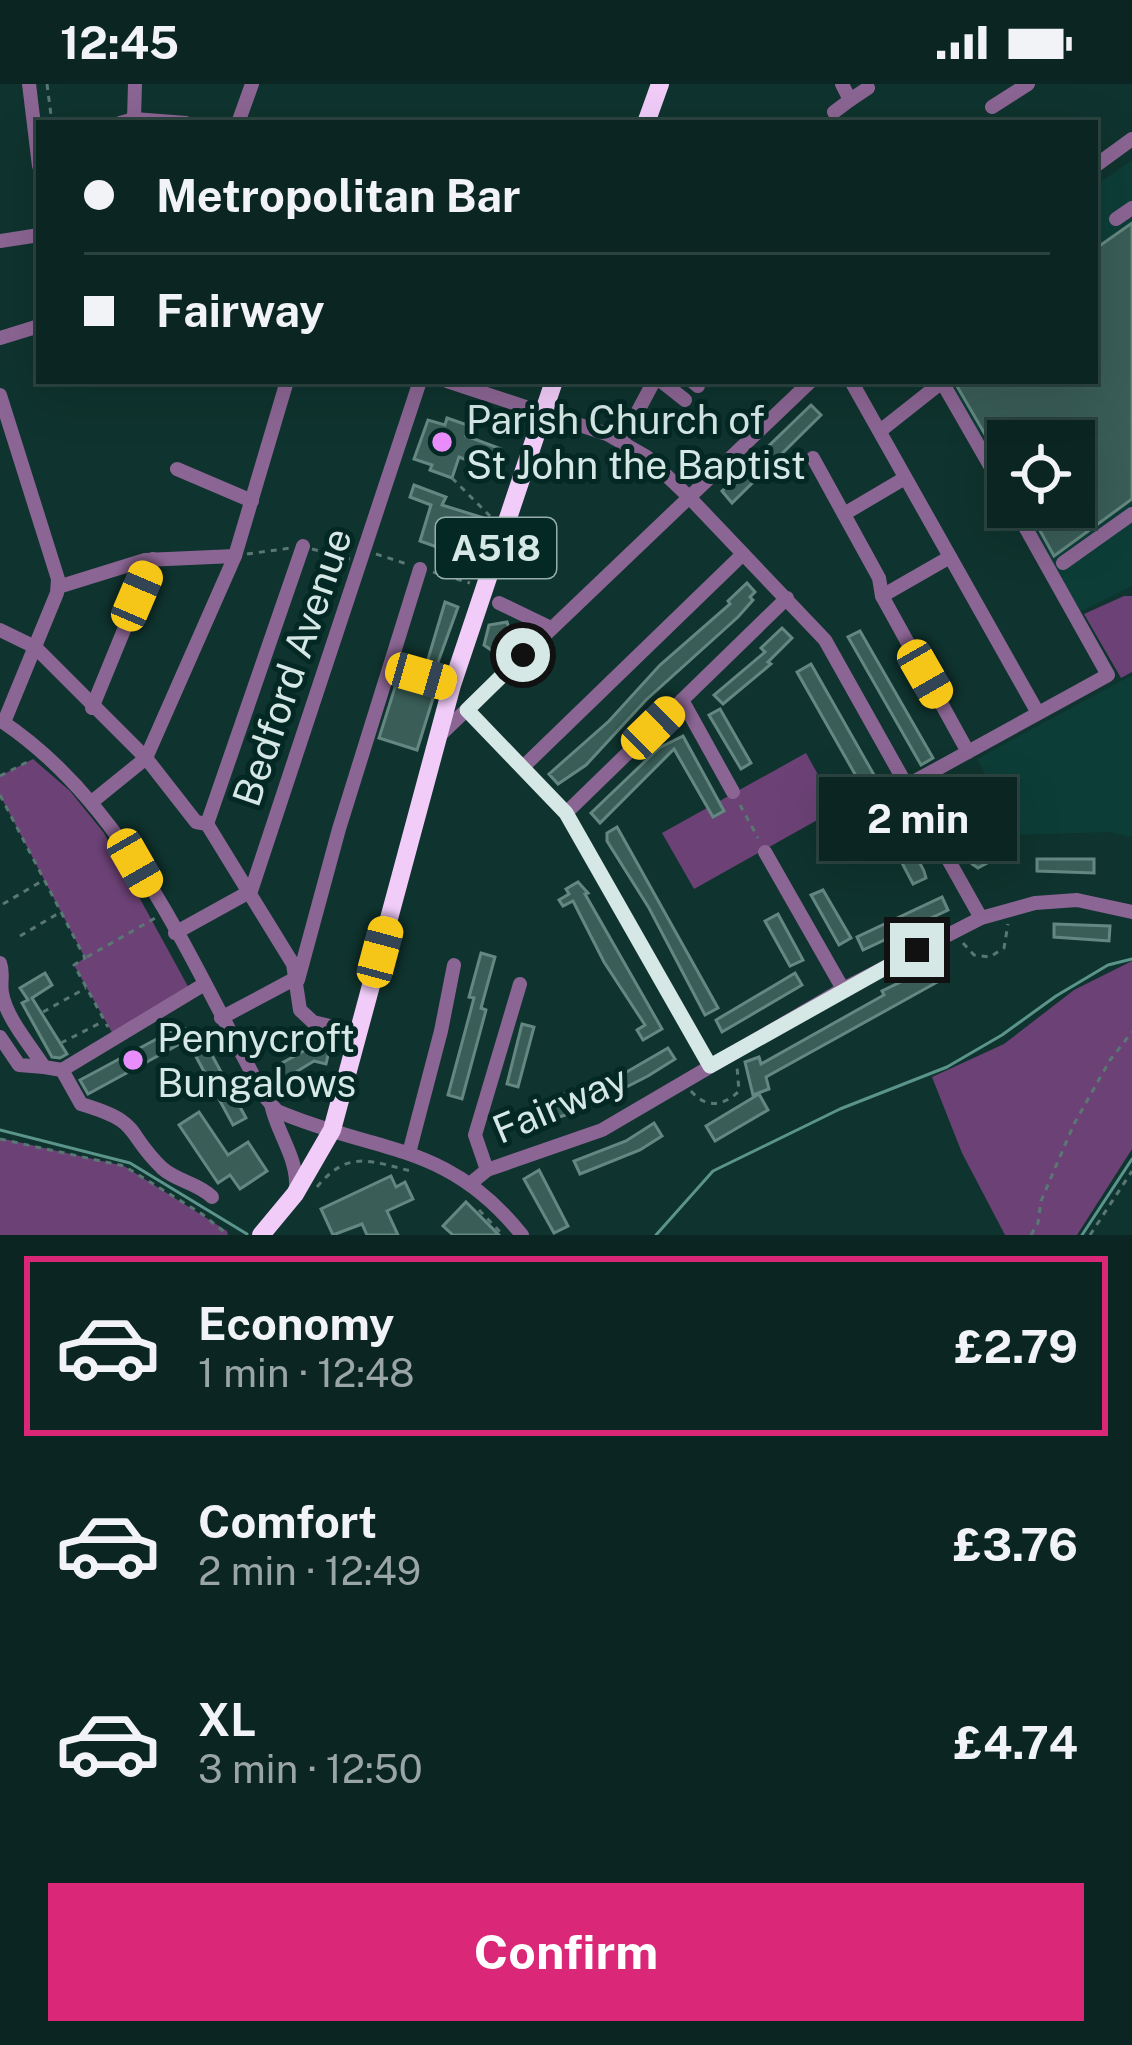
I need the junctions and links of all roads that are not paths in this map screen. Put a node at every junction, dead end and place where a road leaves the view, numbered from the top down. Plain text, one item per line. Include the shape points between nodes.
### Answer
1 (29, 84) edge
2 (135, 84) edge
3 (252, 84) edge
4 (660, 84) edge
5 (842, 84) edge
6 (1028, 84) edge
7 (868, 88) dead end
8 (850, 100) junction
9 (992, 107) dead end
10 (833, 112) dead end
11 (127, 120) edge
12 (239, 120) edge
13 (648, 120) edge
14 (1132, 139) edge
15 (36, 141) edge
16 (1098, 164) edge
17 (1132, 208) edge
18 (1116, 219) dead end
19 (36, 235) edge
20 (0, 241) edge
21 (36, 327) edge
22 (0, 338) edge
23 (286, 384) edge
24 (419, 384) edge
25 (456, 384) edge
26 (553, 384) edge
27 (656, 384) edge
28 (662, 384) edge
29 (809, 384) edge
30 (853, 384) edge
31 (939, 384) edge
32 (943, 384) edge
33 (0, 395) edge
34 (685, 400) dead end
35 (542, 412) junction
36 (880, 431) junction
37 (622, 441) junction
38 (813, 458) dead end
39 (987, 460) edge
40 (177, 469) dead end
41 (905, 478) junction
42 (688, 496) junction
43 (253, 501) junction
44 (844, 514) junction
45 (1132, 514) edge
46 (1026, 528) edge
47 (303, 546) dead end
48 (743, 554) junction
49 (235, 556) junction
50 (950, 556) junction
51 (153, 560) junction
52 (1064, 563) dead end
53 (420, 569) dead end
54 (58, 587) junction
55 (882, 596) junction
56 (787, 598) junction
57 (499, 603) dead end
58 (551, 628) junction
59 (0, 630) edge
60 (35, 647) junction
61 (390, 668) junction
62 (452, 686) junction
63 (682, 700) junction
64 (92, 708) junction
65 (467, 710) junction
66 (1038, 713) junction
67 (2, 721) edge
68 (437, 738) junction
69 (968, 752) junction
70 (146, 758) junction
71 (523, 767) junction
72 (906, 786) junction
73 (733, 792) road end
74 (93, 801) junction
75 (566, 813) junction
76 (207, 824) junction
77 (765, 852) road end
78 (251, 891) junction
79 (1132, 913) edge
80 (981, 918) junction
81 (175, 933) junction
82 (0, 962) edge
83 (454, 964) dead end
84 (296, 982) junction
85 (520, 984) dead end
86 (203, 985) junction
87 (844, 989) junction
88 (221, 1018) junction
89 (359, 1033) junction
90 (0, 1037) edge
91 (710, 1066) junction
92 (44, 1067) junction
93 (62, 1070) junction
94 (272, 1104) junction
95 (332, 1130) junction
96 (409, 1153) junction
97 (488, 1170) junction
98 (471, 1183) junction
99 (304, 1193) junction
100 (212, 1197) dead end
101 (261, 1235) edge
102 (522, 1235) edge

1 - 15 street
2 - 11 street
3 - 12 street
4 - 13 highway
5 - 8 street
6 - 9 street
7 - 8 street
8 - 10 street
14 - 16 street
17 - 18 street
19 - 20 street
21 - 22 street
23 - 43 street
24 - 78 street, Bedford Avenue via 378,532
25 - 35 street
26 - 35 highway, A518
27 - 37 street
28 - 34 street
29 - 42 street
30 - 36 street
31 - 36 street
32 - 39 street
33 - 54 street
35 - 37 street
35 - 62 highway, A518
36 - 41 street
37 - 42 street
38 - 44 street
40 - 43 street
41 - 44 street
41 - 50 street
42 - 48 street
42 - 58 street
43 - 49 street
44 - 55 street
45 - 52 street
46 - 66 street via 1108,675
47 - 76 street
48 - 56 street
48 - 71 street
49 - 51 street
49 - 70 street
50 - 55 street
50 - 66 street
51 - 54 street
51 - 64 street
53 - 61 street
54 - 60 street
55 - 69 street
56 - 63 street
56 - 72 street via 825,640
57 - 58 street
58 - 65 street
59 - 60 street
60 - 64 street
60 - 67 street
61 - 62 street
61 - 84 street
62 - 68 highway, A518
63 - 73 street
63 - 75 street
64 - 70 street
65 - 68 street
65 - 71 street
66 - 69 street
67 - 74 street
68 - 89 highway, A518
69 - 72 street
70 - 74 street
70 - 76 street via 196,822
71 - 75 street
72 - 80 street
74 - 81 street
75 - 91 street
76 - 78 street
77 - 87 street
78 - 81 street
78 - 84 street
79 - 80 street, Fairway via 1077,900
80 - 87 street, Fairway
81 - 86 street
82 - 92 street via 2,995
83 - 96 street
84 - 88 street
84 - 89 street via 300,1010 313,1022
85 - 97 street via 475,1135
86 - 88 street
86 - 93 street
87 - 91 street, Fairway
88 - 94 street
89 - 95 highway, A518
90 - 92 street via 19,1066
91 - 97 street, Fairway via 602,1130
92 - 93 street
93 - 100 street via 81,1104 118,1115 165,1171
94 - 95 street
94 - 99 street
95 - 96 street
95 - 99 highway
96 - 98 street
97 - 98 street, Fairway
98 - 102 street
99 - 101 highway

